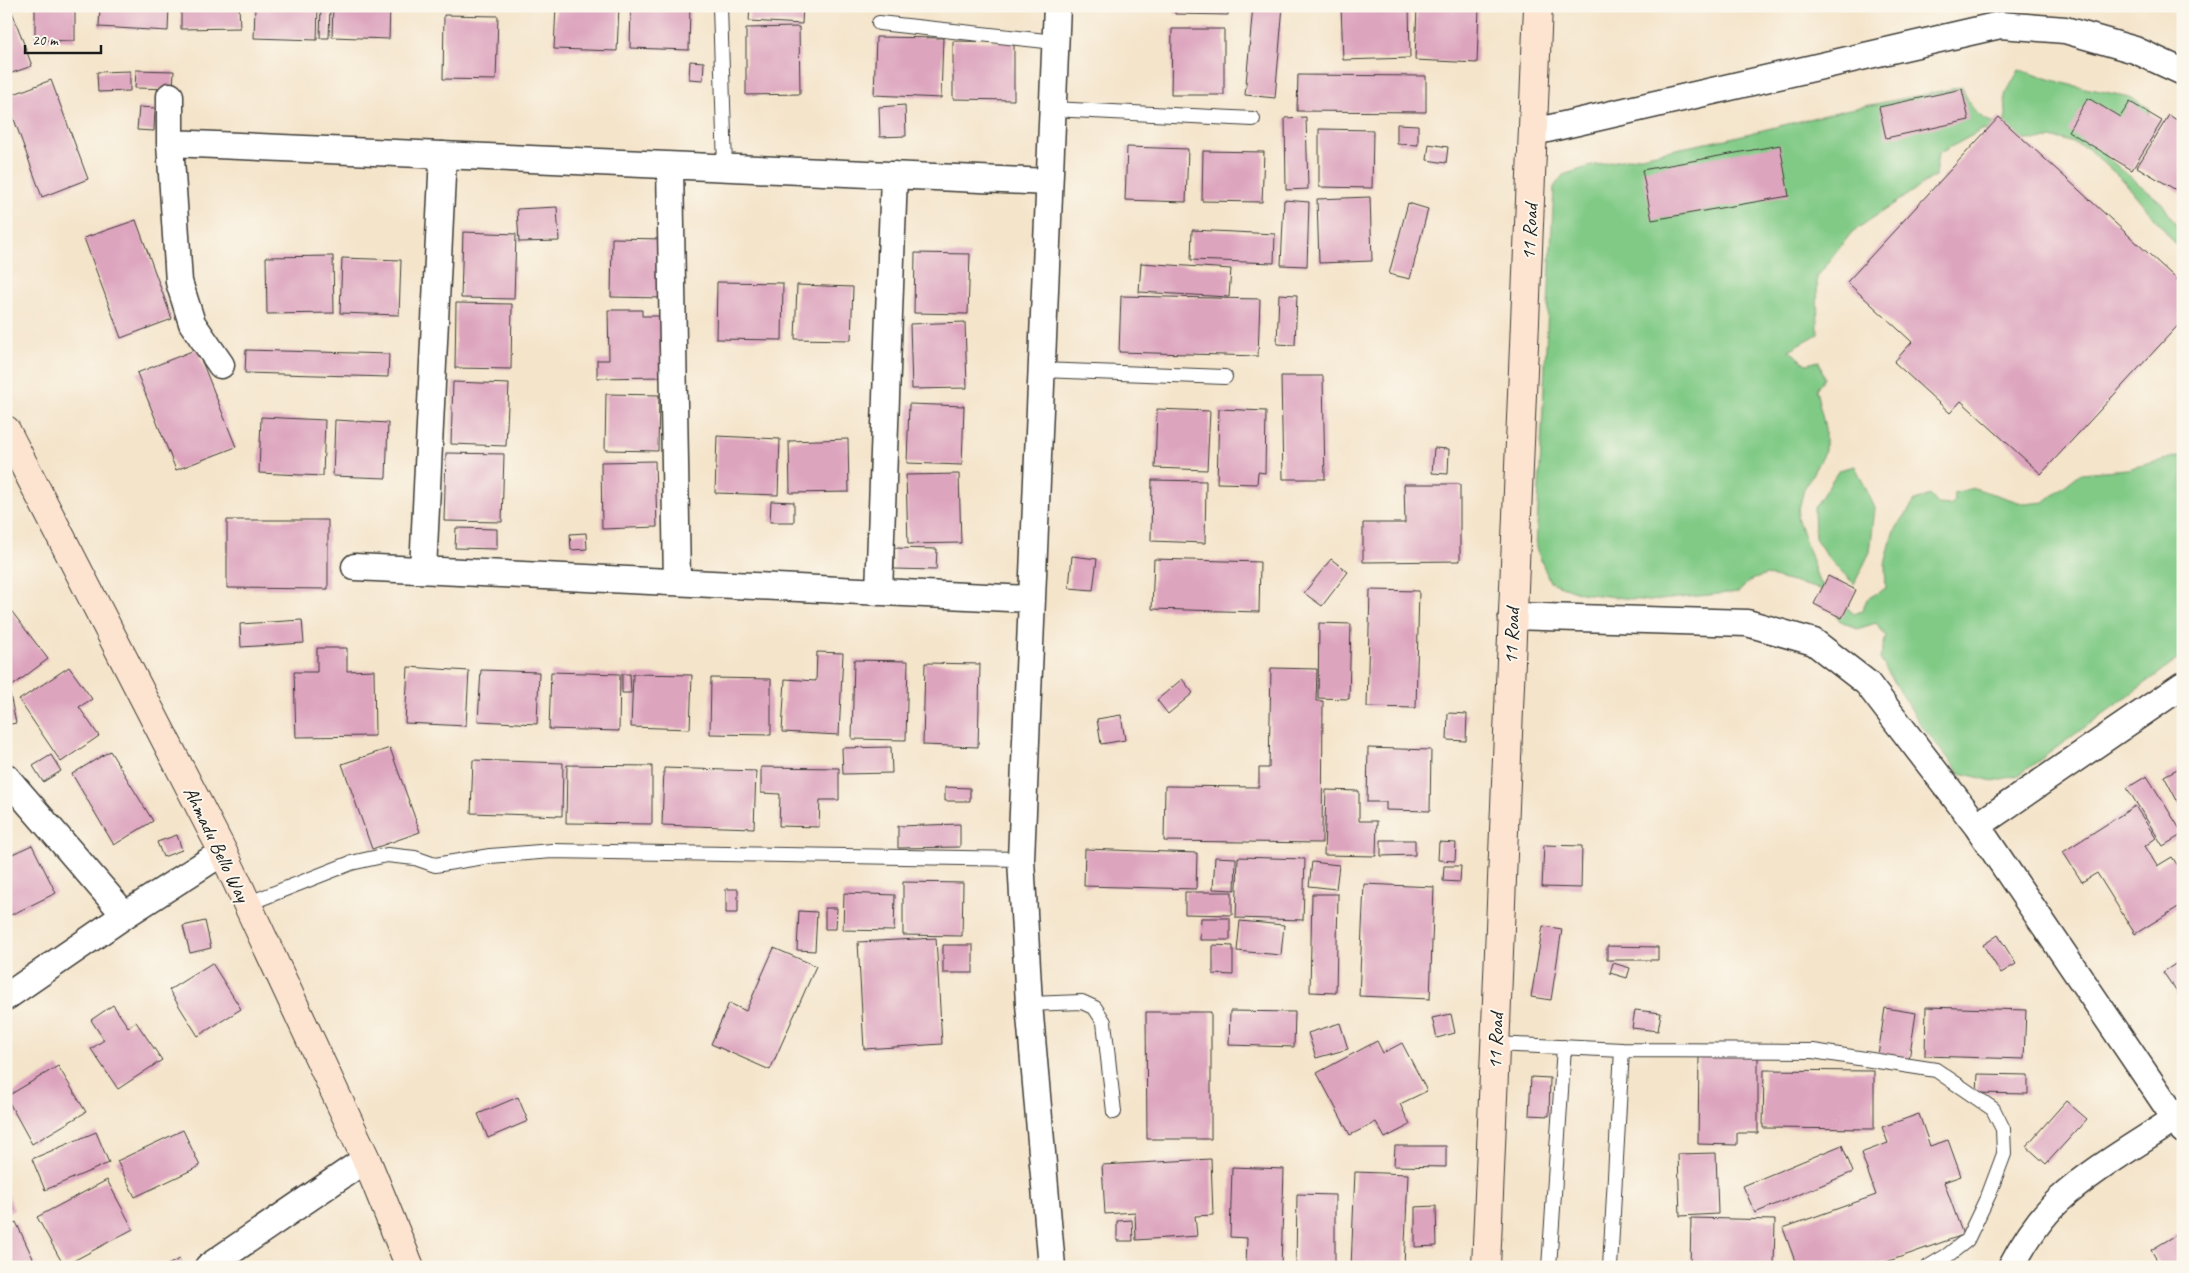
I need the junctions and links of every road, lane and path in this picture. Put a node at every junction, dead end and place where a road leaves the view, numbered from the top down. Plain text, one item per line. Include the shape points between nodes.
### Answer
1 (720, 6) edge
2 (1057, 6) edge
3 (1538, 6) edge
4 (879, 23) dead end
5 (1055, 42) junction
6 (2183, 72) edge
7 (170, 96) dead end
8 (1052, 109) junction
9 (1254, 119) dead end
10 (1534, 132) junction
11 (170, 143) junction
12 (443, 156) junction
13 (670, 166) junction
14 (725, 168) junction
15 (894, 175) junction
16 (1049, 182) junction
17 (221, 365) dead end
18 (1041, 370) junction
19 (1225, 377) dead end
20 (6, 430) edge
21 (354, 567) dead end
22 (423, 570) junction
23 (677, 582) junction
24 (879, 592) junction
25 (1030, 599) junction
26 (1512, 616) junction
27 (2183, 685) edge
28 (6, 777) edge
29 (1977, 826) junction
30 (223, 852) junction
31 (1021, 859) junction
32 (247, 904) junction
33 (125, 915) junction
34 (6, 998) edge
35 (1029, 1004) junction
36 (1495, 1044) junction
37 (1564, 1047) junction
38 (1622, 1050) junction
39 (1114, 1112) dead end
40 (2179, 1124) edge
41 (366, 1159) junction
42 (208, 1267) edge
43 (410, 1267) edge
44 (1052, 1267) edge
45 (1486, 1267) edge
46 (1549, 1267) edge
47 (1610, 1267) edge
48 (1928, 1267) edge
49 (2011, 1267) edge

1 - 14 lane
2 - 5 street
3 - 10 street, 11 Road
4 - 5 lane
5 - 8 street
6 - 10 street via 2134,50 2065,30 2000,25
7 - 11 street
8 - 9 lane
8 - 16 street
10 - 26 street, 11 Road
11 - 12 street
11 - 17 street via 179,282 192,323
12 - 13 street
12 - 22 street
13 - 14 street
13 - 23 street
14 - 15 street
15 - 16 street
15 - 24 street
16 - 18 street
18 - 19 lane
18 - 25 street
20 - 30 street, Ahmadu Bello Way
21 - 22 street
22 - 23 street
23 - 24 street
24 - 25 street
25 - 31 street
26 - 29 street via 1747,623 1814,642 1867,683
26 - 36 street, 11 Road
27 - 29 street
28 - 33 street
29 - 40 street
30 - 32 street, Ahmadu Bello Way
30 - 33 street
31 - 32 lane via 552,851 435,865 415,858 387,856 351,863
31 - 35 street
32 - 41 street, Ahmadu Bello Way
33 - 34 street
35 - 39 lane via 1082,1002 1095,1008 1104,1022
35 - 44 street
36 - 37 lane
36 - 45 street, 11 Road
37 - 38 lane
37 - 46 lane
38 - 47 lane
38 - 48 lane via 1813,1051 1936,1070 1993,1109 2003,1129 2004,1154 1989,1194 1967,1240
40 - 49 street via 2109,1162 2058,1202 2024,1243
41 - 42 street
41 - 43 street, Ahmadu Bello Way

